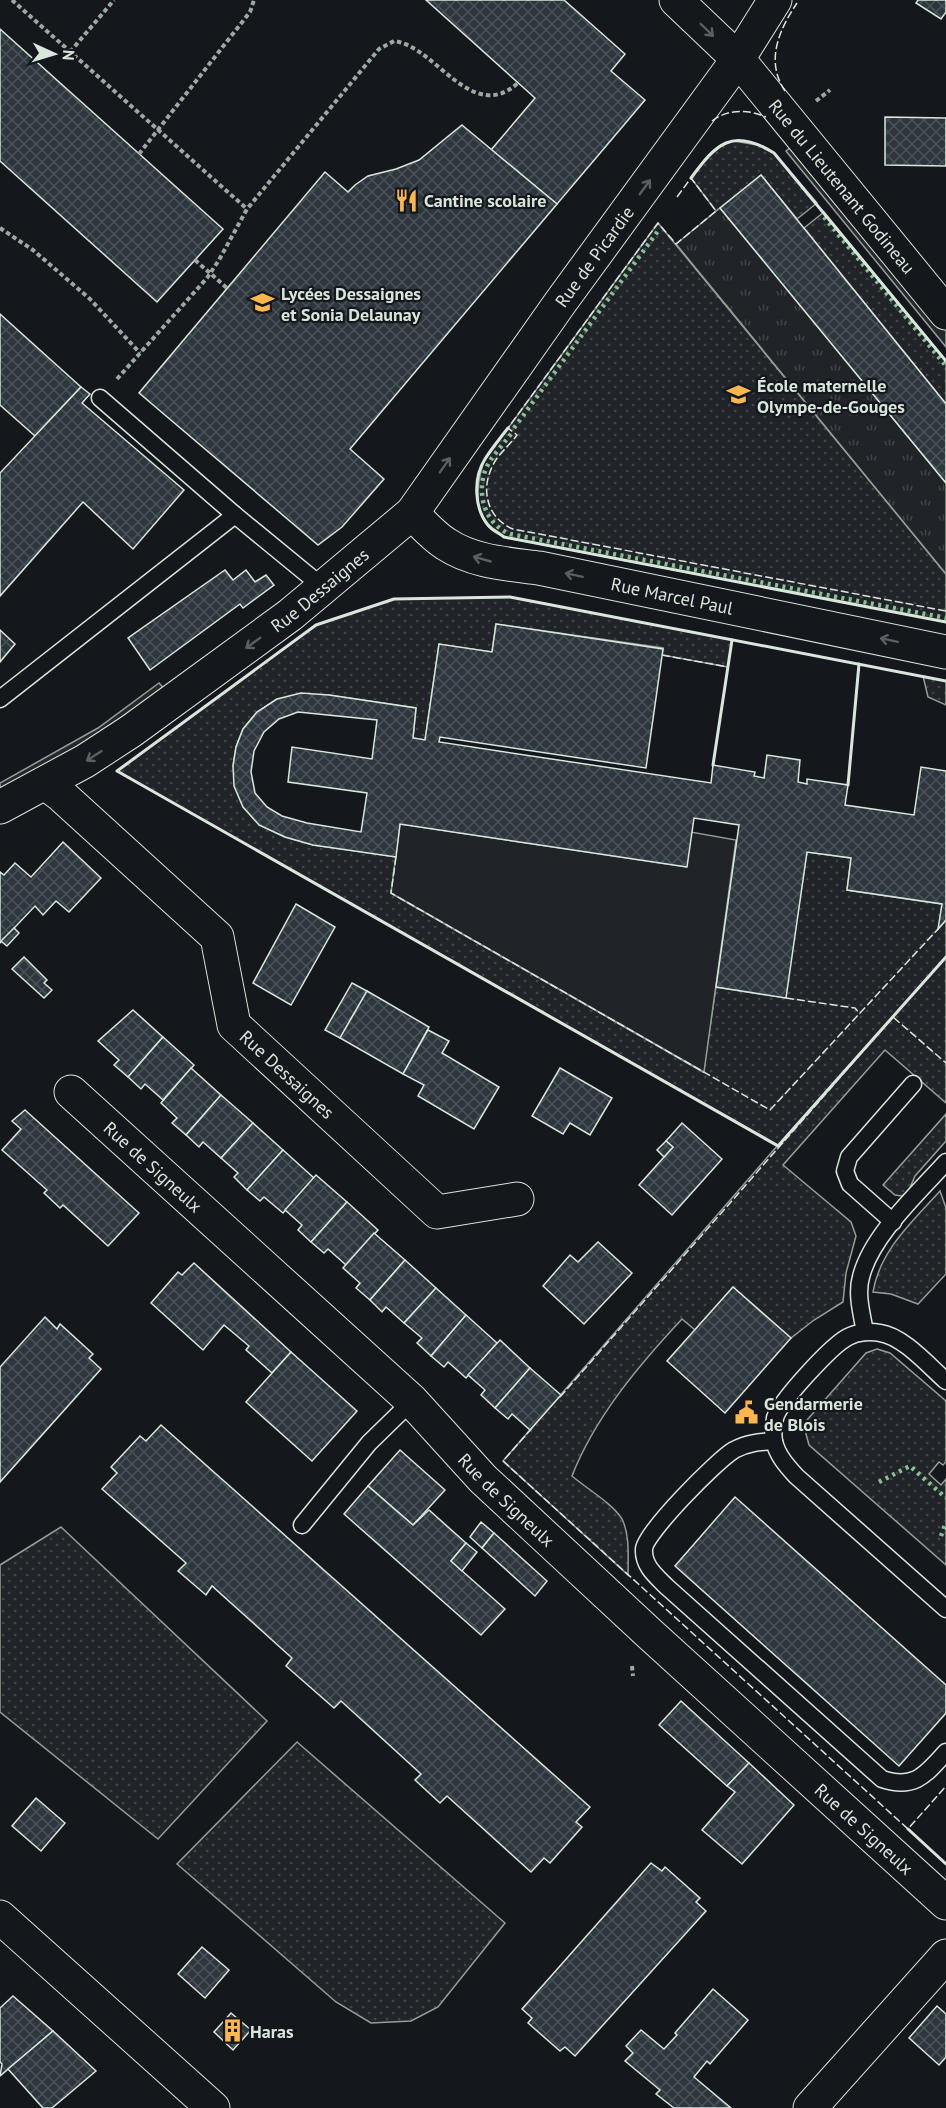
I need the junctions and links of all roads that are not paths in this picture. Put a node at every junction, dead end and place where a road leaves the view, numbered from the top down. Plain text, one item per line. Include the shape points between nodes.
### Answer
1 (675, 0) edge
2 (775, 0) edge
3 (738, 59) junction
4 (946, 313) edge
5 (100, 398) road end
6 (412, 513) junction
7 (236, 515) junction
8 (324, 588) junction
9 (946, 652) edge
10 (0, 699) edge
11 (45, 783) junction
12 (0, 807) edge
13 (913, 1084) dead end
14 (71, 1092) dead end
15 (946, 1162) edge
16 (517, 1199) dead end
17 (893, 1222) junction
18 (865, 1332) junction
19 (946, 1381) edge
20 (412, 1401) junction
21 (774, 1441) junction
22 (302, 1525) dead end
23 (946, 1609) edge
24 (946, 1752) edge
25 (946, 1904) edge
26 (0, 1917) edge
27 (946, 1956) edge
28 (213, 2108) edge
29 (810, 2108) edge

1 -> 3 street, Rue du Lieutenant Godineau
2 - 3 street, Rue de Picardie
3 - 4 street, Rue du Lieutenant Godineau
6 -> 3 street, Rue de Picardie
5 - 7 lane
6 - 8 street, Rue Dessaignes
9 -> 6 street, Rue Marcel Paul via 491,562 445,544
7 - 8 lane
7 - 10 lane
8 -> 11 street, Rue Dessaignes via 131,731
11 - 12 street, Rue Dessaignes
11 - 16 street, Rue Dessaignes via 217,937 234,1025 437,1212
13 - 17 lane via 849,1157 845,1171 850,1184
14 - 20 street, Rue de Signeulx
15 - 17 lane
17 - 18 lane via 869,1253 860,1278
18 - 19 lane via 882,1333 901,1341
18 - 21 lane via 848,1337 832,1349 785,1401 775,1419
20 - 22 lane via 369,1443
20 - 25 street, Rue de Signeulx via 491,1487
21 - 23 lane via 781,1458 796,1476
21 - 24 lane via 752,1442 717,1463 654,1530 644,1546 644,1561 667,1587 882,1779 897,1784 912,1781 928,1772
26 - 28 street
27 - 29 street

